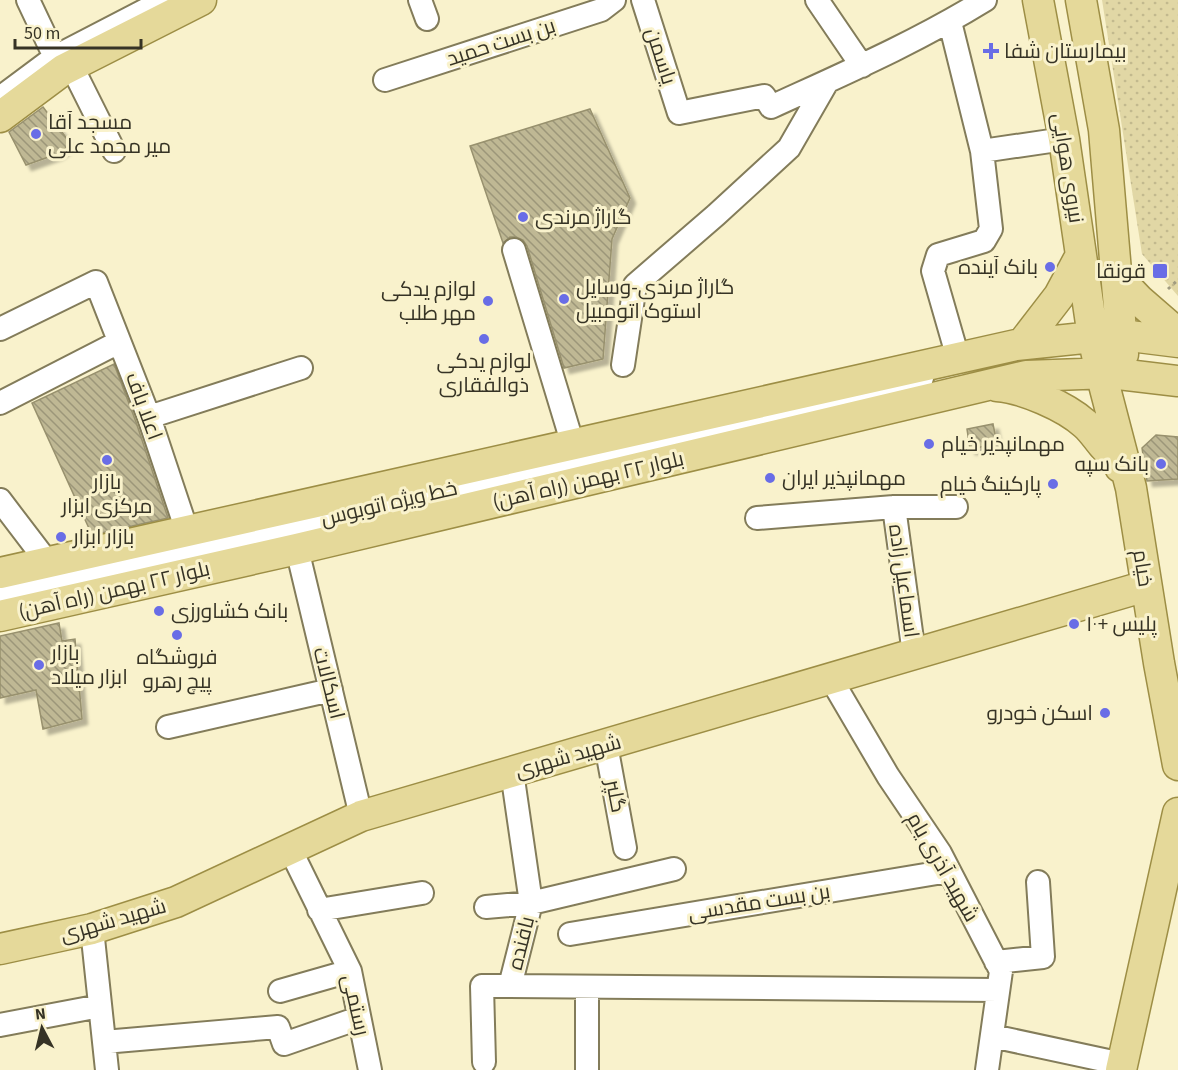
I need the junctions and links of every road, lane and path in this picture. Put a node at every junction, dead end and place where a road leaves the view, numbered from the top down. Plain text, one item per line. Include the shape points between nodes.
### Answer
1 (28, 0) edge
2 (614, 0) edge
3 (643, 0) edge
4 (817, 0) edge
5 (985, 0) edge
6 (1038, 0) edge
7 (1081, 0) edge
8 (187, 1) edge
9 (950, 22) junction
10 (63, 64) junction
11 (862, 66) junction
12 (385, 80) dead end
13 (827, 82) junction
14 (0, 98) edge
15 (0, 117) edge
16 (1064, 139) junction
17 (114, 151) dead end
18 (982, 151) junction
19 (514, 250) dead end
20 (1081, 255) junction
21 (1117, 277) junction
22 (1178, 280) edge
23 (1168, 289) dead end
24 (0, 328) edge
25 (1178, 334) edge
26 (1108, 336) junction
27 (119, 342) junction
28 (1178, 342) edge
29 (1019, 345) junction
30 (958, 358) junction
31 (623, 365) dead end
32 (301, 368) dead end
33 (1113, 374) junction
34 (1026, 376) junction
35 (1178, 381) edge
36 (988, 385) junction
37 (884, 391) junction
38 (0, 403) edge
39 (149, 417) junction
40 (573, 445) junction
41 (1131, 488) junction
42 (0, 500) edge
43 (894, 507) junction
44 (956, 507) dead end
45 (757, 518) dead end
46 (187, 531) junction
47 (297, 549) junction
48 (48, 562) junction
49 (0, 573) edge
50 (1146, 586) junction
51 (0, 592) edge
52 (0, 616) edge
53 (914, 654) junction
54 (1168, 661) edge
55 (831, 679) junction
56 (331, 690) junction
57 (168, 727) dead end
58 (606, 745) junction
59 (1177, 758) edge
60 (512, 772) junction
61 (361, 816) junction
62 (1176, 829) edge
63 (625, 848) dead end
64 (290, 849) junction
65 (674, 869) dead end
66 (949, 871) junction
67 (1038, 882) dead end
68 (422, 893) dead end
69 (531, 903) junction
70 (486, 907) dead end
71 (319, 910) junction
72 (92, 929) junction
73 (570, 934) dead end
74 (0, 949) edge
75 (996, 962) junction
76 (350, 971) junction
77 (510, 986) junction
78 (587, 987) junction
79 (998, 990) junction
80 (280, 991) dead end
81 (100, 1006) junction
82 (359, 1018) junction
83 (0, 1025) edge
84 (992, 1036) junction
85 (104, 1042) junction
86 (484, 1062) dead end
87 (1122, 1067) edge
88 (107, 1070) edge
89 (370, 1070) edge
90 (587, 1070) edge
91 (987, 1070) edge

1 - 10 street
2 - 12 street, بن بست حمید via 601,10
3 - 13 street, یاسمن via 679,113 764,96 771,107
4 - 11 street
5 - 9 street
6 - 16 main road, نیروی هوایی
7 - 21 main road, نیروی هوایی via 1104,130
8 - 10 main road
9 - 11 street
9 - 18 street
10 - 14 street
10 - 15 main road
10 - 17 street
11 - 13 street
13 - 31 street via 789,148 635,285
16 - 18 street
16 - 20 main road, نیروی هوایی
18 - 30 street via 991,229 984,241 938,255 933,271
19 - 40 street
20 - 26 main road, نیروی هوایی
20 - 29 main road via 1059,296
21 - 25 main road
21 - 26 main road, نیروی هوایی
22 - 23 path
24 - 27 street, اعلا باف via 96,282
26 - 28 main road, بلوار ۲۲ بهمن (راه آهن)
26 - 29 main road, بلوار ۲۲ بهمن (راه آهن)
26 - 33 main road, خیام
27 - 38 street
27 - 39 street, اعلا باف
29 - 30 main road, بلوار ۲۲ بهمن (راه آهن)
29 - 37 street
30 - 40 main road, بلوار ۲۲ بهمن (راه آهن)
32 - 39 street
33 - 34 main road, بلوار ۲۲ بهمن (راه آهن)
33 - 35 main road, بلوار ۲۲ بهمن (راه آهن)
33 - 41 main road, خیام
34 - 36 main road, بلوار ۲۲ بهمن (راه آهن)
34 - 37 street
36 - 41 main road via 1006,386 1052,403 1084,423 1117,460
36 - 47 main road, بلوار ۲۲ بهمن (راه آهن)
37 - 51 street, خط ویژه اتوبوس
39 - 46 street, اعلا باف
40 - 46 main road, بلوار ۲۲ بهمن (راه آهن)
41 - 50 main road, خیام
42 - 48 street
43 - 44 street, اسماعیل زاده
43 - 45 street, اسماعیل زاده
43 - 53 street, اسماعیل زاده
46 - 48 main road, بلوار ۲۲ بهمن (راه آهن)
47 - 52 main road, بلوار ۲۲ بهمن (راه آهن)
47 - 56 street, اسکالات
48 - 49 main road, بلوار ۲۲ بهمن (راه آهن)
50 - 53 main road, شهید شهری
50 - 54 main road, خیام
53 - 55 main road, شهید شهری
54 - 59 main road, خیام
55 - 58 main road, شهید شهری
55 - 66 street, شهید آذری یام
56 - 57 street
56 - 61 street, اسکالات
58 - 60 main road, شهید شهری
58 - 63 street, گلپر
60 - 61 main road, شهید شهری
60 - 69 street, بافنده
61 - 64 main road, شهید شهری
62 - 87 main road
64 - 71 street, رستمی
64 - 72 main road, شهید شهری via 176,902
65 - 69 street, بافنده
66 - 73 street, بن بست مقدسی
66 - 75 street, شهید آذری یام
67 - 75 street via 1043,957
68 - 71 street
69 - 70 street, بافنده
69 - 77 street, بافنده
71 - 76 street, رستمی
72 - 74 main road, شهید شهری
72 - 81 street
75 - 79 street, شهید آذری یام via 1001,971
76 - 80 street
76 - 82 street, رستمی
77 - 78 street
77 - 86 street, بافنده via 482,986
78 - 79 street
78 - 90 street
79 - 84 street, شهید آذری یام
81 - 83 street
81 - 85 street
82 - 85 street via 284,1044 278,1027
82 - 89 street, رستمی
84 - 87 street
84 - 91 street, شهید آذری یام
85 - 88 street

